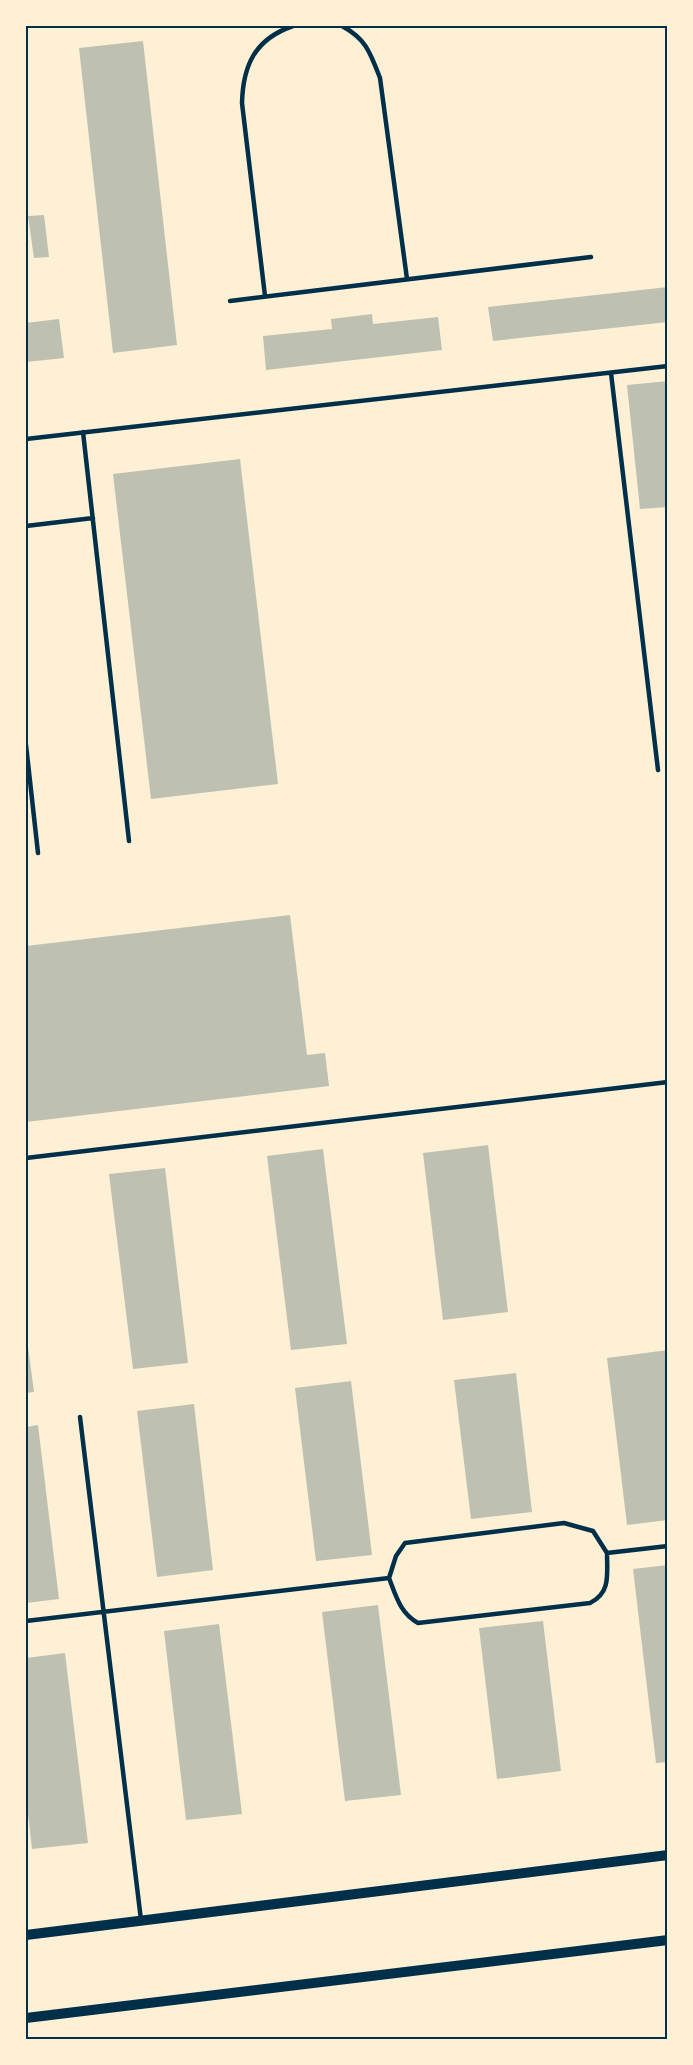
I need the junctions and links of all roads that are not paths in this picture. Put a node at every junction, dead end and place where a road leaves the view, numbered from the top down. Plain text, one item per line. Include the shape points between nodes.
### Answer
1 (293, 26) edge
2 (342, 26) edge
3 (591, 257) dead end
4 (407, 279) junction
5 (265, 296) junction
6 (230, 301) dead end
7 (668, 366) edge
8 (611, 373) junction
9 (83, 432) junction
10 (26, 439) edge
11 (93, 518) junction
12 (26, 526) edge
13 (26, 745) edge
14 (658, 770) dead end
15 (129, 841) dead end
16 (38, 853) dead end
17 (668, 1082) edge
18 (26, 1158) edge
19 (80, 1416) dead end
20 (668, 1546) edge
21 (607, 1553) junction
22 (389, 1578) junction
23 (104, 1612) junction
24 (26, 1621) edge
25 (668, 1855) edge
26 (141, 1920) junction
27 (26, 1935) edge
28 (668, 1940) edge
29 (26, 2018) edge

1 - 5 lane via 262,43 242,81
2 - 4 lane via 358,35 380,78
3 - 4 lane
4 - 5 lane
5 - 6 lane
7 - 8 lane
8 - 9 lane
8 - 14 lane
9 - 10 lane
9 - 11 lane
11 - 12 lane
11 - 15 lane
13 - 16 lane
17 - 18 lane
19 - 23 lane
20 - 21 lane
21 - 22 lane via 593,1531 564,1523 405,1543
21 - 22 lane via 604,1591 600,1598 578,1605 418,1623 407,1617
22 - 23 lane
23 - 24 lane
23 - 26 lane
25 - 26 street
26 - 27 street
28 - 29 street

